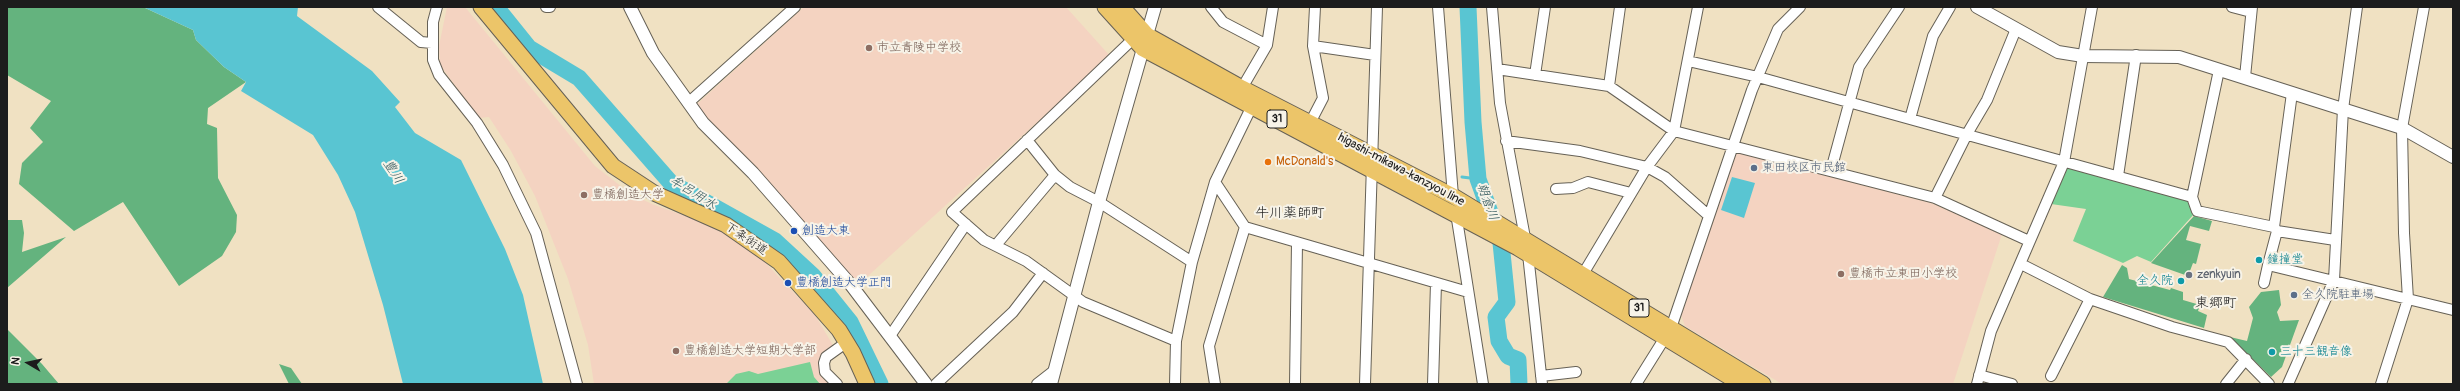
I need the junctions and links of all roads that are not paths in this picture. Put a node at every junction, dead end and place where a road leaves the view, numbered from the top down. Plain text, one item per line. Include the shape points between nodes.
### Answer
1 (378, 7) edge
2 (437, 7) edge
3 (481, 7) edge
4 (546, 7) edge
5 (550, 7) edge
6 (630, 7) edge
7 (795, 7) edge
8 (1105, 7) edge
9 (1122, 7) edge
10 (1155, 7) edge
11 (1211, 7) edge
12 (1273, 7) edge
13 (1315, 7) edge
14 (1377, 7) edge
15 (1438, 7) edge
16 (1492, 7) edge
17 (1545, 7) edge
18 (1620, 7) edge
19 (1698, 7) edge
20 (1800, 7) edge
21 (1899, 7) edge
22 (1950, 7) edge
23 (1977, 7) edge
24 (2092, 7) edge
25 (2232, 7) edge
26 (2357, 7) edge
27 (2424, 7) edge
28 (2252, 10) edge
29 (2016, 29) junction
30 (1141, 41) junction
31 (432, 43) junction
32 (1267, 45) junction
33 (1314, 46) junction
34 (1376, 55) junction
35 (2136, 55) junction
36 (2083, 56) junction
37 (1688, 62) junction
38 (1496, 69) junction
39 (2219, 70) junction
40 (1535, 75) junction
41 (1758, 77) junction
42 (2245, 77) junction
43 (1609, 86) junction
44 (1242, 88) junction
45 (2292, 93) junction
46 (688, 103) junction
47 (1850, 103) junction
48 (1252, 106) junction
49 (2343, 109) junction
50 (1910, 119) junction
51 (1310, 123) junction
52 (2402, 128) junction
53 (1674, 131) junction
54 (1967, 134) junction
55 (1027, 140) junction
56 (1506, 141) junction
57 (1732, 145) junction
58 (1371, 154) junction
59 (2453, 155) edge
60 (2064, 162) junction
61 (1647, 168) junction
62 (1373, 170) junction
63 (1831, 170) junction
64 (1055, 175) junction
65 (2118, 176) junction
66 (1215, 182) junction
67 (1556, 189) dead end
68 (1631, 193) junction
69 (2192, 197) junction
70 (1935, 198) junction
71 (1099, 202) junction
72 (1457, 207) junction
73 (1708, 215) junction
74 (966, 224) junction
75 (1245, 227) junction
76 (2276, 229) junction
77 (2335, 240) junction
78 (2029, 241) junction
79 (1297, 243) junction
80 (1521, 243) junction
81 (996, 246) junction
82 (1192, 262) junction
83 (1369, 264) junction
84 (2021, 264) junction
85 (2268, 265) junction
86 (1043, 273) junction
87 (1583, 274) junction
88 (2334, 280) junction
89 (1436, 283) junction
90 (2264, 283) dead end
91 (1468, 292) junction
92 (1075, 296) junction
93 (2090, 298) junction
94 (2408, 299) junction
95 (2453, 310) edge
96 (1668, 333) junction
97 (890, 336) junction
98 (1176, 341) junction
99 (846, 342) junction
100 (2246, 359) junction
101 (1055, 370) junction
102 (1576, 372) dead end
103 (2051, 376) dead end
104 (1541, 380) edge
105 (1978, 380) edge
106 (577, 384) edge
107 (837, 384) edge
108 (867, 384) edge
109 (926, 384) edge
110 (936, 384) edge
111 (1037, 384) edge
112 (1051, 384) edge
113 (1175, 384) edge
114 (1215, 384) edge
115 (1295, 384) edge
116 (1364, 384) edge
117 (1433, 384) edge
118 (1483, 384) edge
119 (1636, 384) edge
120 (1741, 384) edge
121 (1763, 384) edge
122 (2012, 384) edge
123 (2226, 384) edge
124 (2269, 384) edge
125 (2288, 384) edge
126 (2381, 384) edge

1 - 31 street via 421,42
2 - 31 street
3 - 99 main road, 下条街道 via 613,166 654,193 726,225 766,252 779,262 823,309
4 - 5 street
6 - 46 street via 652,53
7 - 46 street
8 - 30 main road, higashi-mikawa-kanzyou line / 31
9 - 30 main road, higashi-mikawa-kanzyou line / 31
10 - 30 street
11 - 32 street via 1223,22
12 - 32 street
13 - 33 street
14 - 34 street
15 - 72 street
16 - 38 street
17 - 40 street
18 - 43 street
19 - 37 street
20 - 41 street via 1778,29
21 - 47 street via 1859,67
22 - 50 street via 1933,36
23 - 29 street
24 - 36 street
25 - 28 street
26 - 49 street
27 - 52 street
28 - 42 street
29 - 36 street via 2058,52
29 - 54 street via 1987,100
30 - 44 main road, higashi-mikawa-kanzyou line / 31
30 - 48 main road, higashi-mikawa-kanzyou line / 31
30 - 55 street
30 - 71 street
31 - 106 street via 433,60 439,75 477,123 503,165 536,233
32 - 44 street
33 - 34 street
33 - 51 street via 1323,98
34 - 58 street
35 - 36 street
35 - 39 street via 2179,57
35 - 65 street
36 - 60 street
37 - 41 street
37 - 53 street
38 - 40 street
38 - 56 street
39 - 42 street
39 - 69 street
40 - 43 street
41 - 47 street
41 - 57 street
42 - 45 street
43 - 53 street
44 - 51 main road, higashi-mikawa-kanzyou line / 31
45 - 49 street
45 - 76 street
46 - 97 street via 703,123 753,173 851,285
47 - 50 street
47 - 63 street
48 - 62 main road, higashi-mikawa-kanzyou line / 31
48 - 66 street
49 - 52 street
49 - 77 street
50 - 54 street
51 - 58 main road, higashi-mikawa-kanzyou line / 31
52 - 59 street
52 - 94 street
53 - 57 street
53 - 61 street
54 - 60 street
54 - 70 street
55 - 64 street
55 - 74 street via 952,212
56 - 61 street via 1580,151
56 - 80 street
57 - 63 street
57 - 73 street
58 - 62 street
58 - 72 main road, higashi-mikawa-kanzyou line / 31
60 - 65 street
60 - 78 street
61 - 68 street
61 - 73 street via 1665,177
62 - 72 main road, higashi-mikawa-kanzyou line / 31
62 - 83 street
63 - 70 street
64 - 71 street via 1070,187
64 - 81 street
65 - 69 street
66 - 75 street
66 - 82 street
67 - 68 street via 1573,188 1588,182
68 - 87 street
69 - 76 street via 2197,211
70 - 78 street
71 - 82 street
71 - 92 street
72 - 80 main road, higashi-mikawa-kanzyou line / 31
72 - 91 street
73 - 96 street
74 - 81 street via 984,240
74 - 97 street
75 - 79 street
75 - 114 street via 1209,346
76 - 77 street
76 - 85 street
77 - 88 street
78 - 84 street
79 - 83 street
79 - 115 street
80 - 87 main road, higashi-mikawa-kanzyou line / 31
80 - 96 main road, higashi-mikawa-kanzyou line / 31
80 - 104 street
81 - 86 street
82 - 98 street
83 - 89 street
83 - 116 street
84 - 93 street
84 - 105 street via 1991,331
85 - 88 street
85 - 90 street
86 - 92 street
86 - 110 street via 1014,312
87 - 96 main road, higashi-mikawa-kanzyou line / 31
88 - 94 street
88 - 125 street
89 - 91 street
89 - 117 street
91 - 118 street
92 - 98 street via 1083,302
92 - 101 street
93 - 100 street via 2228,342
93 - 103 street
94 - 95 street
94 - 126 street
96 - 119 street
96 - 120 main road, higashi-mikawa-kanzyou line / 31
96 - 121 main road, higashi-mikawa-kanzyou line / 31
97 - 109 street
98 - 113 street
99 - 107 street via 826,357 824,363 825,372
99 - 108 main road, 下条街道
100 - 123 street
100 - 124 street
101 - 111 street
101 - 112 street
102 - 104 street
105 - 122 street

